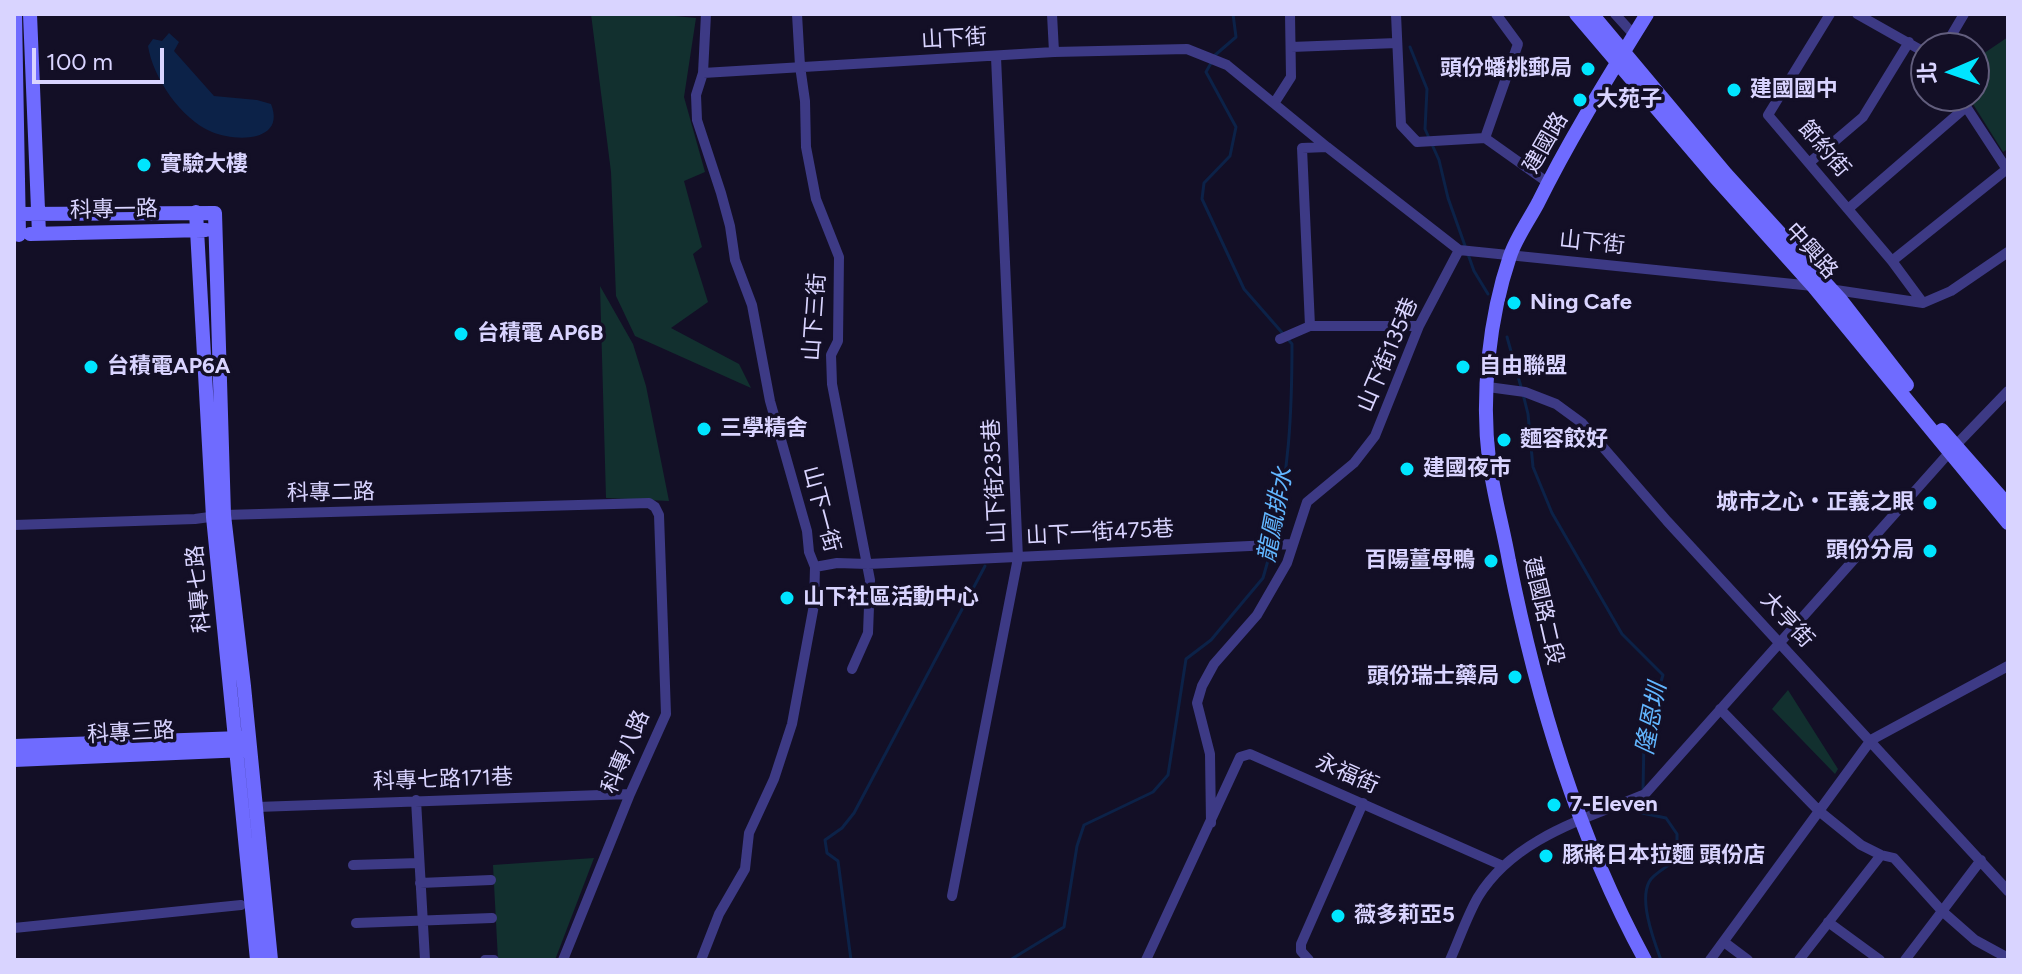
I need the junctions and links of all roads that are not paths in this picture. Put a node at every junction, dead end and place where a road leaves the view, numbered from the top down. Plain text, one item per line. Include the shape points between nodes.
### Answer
1 (15, 14) edge
2 (30, 14) edge
3 (706, 14) edge
4 (797, 14) edge
5 (1052, 14) edge
6 (1290, 14) edge
7 (1396, 14) edge
8 (1496, 14) edge
9 (1576, 14) edge
10 (1592, 14) edge
11 (1615, 14) edge
12 (1647, 14) edge
13 (1830, 14) edge
14 (1857, 14) edge
15 (1964, 14) edge
16 (1953, 32) edge
17 (1634, 35) junction
18 (1909, 42) joint
19 (1397, 43) junction
20 (1291, 47) junction
21 (1054, 52) junction
22 (1621, 56) junction
23 (996, 57) junction
24 (800, 66) junction
25 (703, 73) junction
26 (1275, 102) junction
27 (1960, 112) edge
28 (1970, 112) edge
29 (1485, 138) junction
30 (1327, 147) junction
31 (1809, 163) junction
32 (2006, 164) edge
33 (1547, 182) junction
34 (1848, 209) junction
35 (196, 212) junction
36 (38, 213) junction
37 (215, 213) joint
38 (16, 214) edge
39 (197, 230) junction
40 (216, 230) junction
41 (39, 234) junction
42 (17, 235) edge
43 (1464, 251) junction
44 (2008, 252) edge
45 (1511, 254) junction
46 (1892, 261) junction
47 (1813, 286) junction
48 (1831, 289) junction
49 (1923, 303) junction
50 (1310, 326) junction
51 (1419, 326) junction
52 (1281, 338) dead end
53 (1488, 387) junction
54 (2008, 391) edge
55 (1953, 449) junction
56 (649, 503) joint
57 (2008, 505) edge
58 (219, 516) junction
59 (2008, 523) edge
60 (14, 525) edge
61 (1287, 544) junction
62 (1018, 558) junction
63 (868, 564) junction
64 (815, 567) junction
65 (1781, 643) junction
66 (2008, 666) edge
67 (852, 669) dead end
68 (1720, 709) junction
69 (1871, 740) junction
70 (243, 744) junction
71 (14, 746) edge
72 (14, 760) edge
73 (630, 794) junction
74 (416, 800) junction
75 (1363, 803) junction
76 (257, 807) junction
77 (1819, 811) junction
78 (1580, 819) junction
79 (1211, 823) junction
80 (1881, 855) junction
81 (1981, 860) junction
82 (419, 863) junction
83 (353, 865) dead end
84 (1503, 866) junction
85 (491, 880) dead end
86 (420, 883) junction
87 (2008, 891) edge
88 (952, 896) dead end
89 (241, 905) dead end
90 (1942, 911) junction
91 (492, 918) dead end
92 (423, 920) junction
93 (1828, 922) junction
94 (356, 923) dead end
95 (14, 928) edge
96 (1724, 942) junction
97 (1865, 956) edge
98 (2008, 958) edge
99 (257, 960) edge
100 (271, 960) edge
101 (425, 960) edge
102 (485, 960) edge
103 (494, 960) edge
104 (563, 960) edge
105 (701, 960) edge
106 (1146, 960) edge
107 (1309, 960) edge
108 (1450, 960) edge
109 (1645, 960) edge
110 (1710, 960) edge
111 (1748, 960) edge
112 (1799, 960) edge
113 (1880, 960) edge
114 (1905, 960) edge

1 - 38 street
2 - 36 street
3 - 25 street, 山下一街
4 - 24 street, 山下三街
5 - 21 street
6 - 20 street
7 - 19 street
8 - 29 street via 1518,44
9 - 22 street, 中興路
10 - 22 street, 中興路
11 - 17 street
12 - 17 street, 建國路
13 - 31 street, 節約街 via 1768,115
14 - 18 street
15 - 16 street
17 - 22 street, 建國路
18 - 31 street via 1863,117
19 - 20 street
19 - 29 street via 1401,125 1426,141
20 - 26 street via 1291,77
21 - 23 street, 山下街
21 - 26 street, 山下街 via 1187,49 1221,61
22 - 33 street, 建國路
22 - 47 street, 中興路 via 1715,177
22 - 48 street, 中興路
23 - 24 street, 山下街
23 - 62 street, 山下街235巷
24 - 25 street, 山下街
24 - 63 street, 山下三街 via 816,199 839,257 832,384
25 - 64 street, 山下一街 via 696,95 697,120 752,305 770,401
26 - 30 street
27 - 34 street
28 - 32 street
29 - 33 street
30 - 43 street
30 - 50 street via 1302,148
31 - 34 street, 節約街
32 - 46 street
33 - 45 street, 建國路
34 - 46 street, 節約街
35 - 36 street, 科專一路
35 - 37 street, 科專一路
35 - 39 street, 科專七路
36 - 38 street, 科專一路
36 - 41 street
37 - 40 street, 科專七路
38 - 42 street
39 - 40 street, 科專一路
39 - 41 street, 科專一路
39 - 58 street, 科專七路
40 - 58 street, 科專七路
41 - 42 street, 科專一路
43 - 45 street, 山下街
43 - 51 street, 山下街135巷
44 - 49 street via 1951,291
45 - 47 street, 山下街
45 - 53 street, 建國路二段 via 1491,329
46 - 49 street, 節約街
47 - 48 street, 山下街
47 - 55 street, 中興路
48 - 49 street, 山下街
48 - 55 street, 中興路
50 - 51 street
50 - 52 street
51 - 61 street, 山下街135巷 via 1375,436 1354,463 1307,502
53 - 65 street, 大亨街 via 1522,391 1556,404 1582,423
53 - 78 street, 建國路二段 via 1489,459 1517,602 1550,735
54 - 55 street
55 - 57 street, 中興路
55 - 59 street, 中興路
55 - 65 street
56 - 58 street, 科專二路
56 - 73 street, 科專八路 via 659,515 666,714
58 - 60 street, 科專二路
58 - 70 street, 科專七路
61 - 62 street, 山下一街475巷
61 - 79 street, 山下街135巷 via 1287,563 1257,615 1214,664 1197,703 1210,754
62 - 63 street, 山下一街475巷
62 - 88 street, 山下街235巷
63 - 64 street, 山下一街475巷
63 - 67 street, 山下三街 via 868,633
64 - 105 street, 山下一街 via 814,605 792,724 749,833 745,869
65 - 68 street
65 - 69 street, 大亨街
66 - 69 street
68 - 77 street
68 - 78 street via 1643,794
69 - 77 street
69 - 81 street, 大亨街
70 - 71 street, 科專三路
70 - 72 street, 科專三路
70 - 76 street, 科專七路
70 - 99 street, 科專七路
73 - 74 street, 科專七路171巷
73 - 104 street, 科專八路
74 - 76 street, 科專七路171巷
74 - 82 street
75 - 79 street, 永福街 via 1250,754 1240,757
75 - 84 street, 永福街
75 - 107 street via 1301,944
76 - 100 street, 科專七路
77 - 80 street
77 - 96 street
78 - 84 street via 1534,842
78 - 109 street, 建國路二段
79 - 106 street, 永福街
80 - 90 street via 1894,858
80 - 93 street
81 - 87 street, 大亨街
81 - 90 street
82 - 83 street
82 - 86 street
84 - 108 street via 1478,897
85 - 86 street
86 - 92 street
89 - 95 street
90 - 98 street via 1975,940
90 - 114 street
91 - 92 street
92 - 94 street
92 - 101 street
93 - 97 street
93 - 112 street
96 - 110 street
96 - 111 street
97 - 113 street
102 - 103 street

